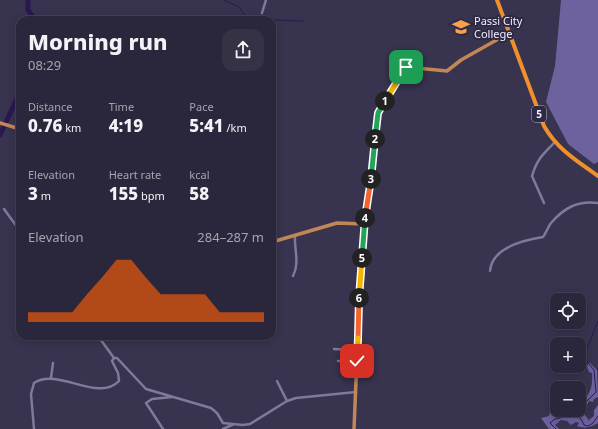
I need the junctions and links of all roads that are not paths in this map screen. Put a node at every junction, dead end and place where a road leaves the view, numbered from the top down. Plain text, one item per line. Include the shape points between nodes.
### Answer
1 (266, 0) edge
2 (497, 0) edge
3 (262, 13) dead end
4 (509, 33) junction
5 (0, 123) edge
6 (16, 128) edge
7 (555, 142) junction
8 (598, 176) edge
9 (544, 202) dead end
10 (598, 203) edge
11 (4, 209) dead end
12 (364, 224) junction
13 (16, 226) edge
14 (295, 236) junction
15 (276, 241) edge
16 (490, 270) dead end
17 (293, 276) dead end
18 (101, 340) edge
19 (334, 349) dead end
20 (357, 350) junction
21 (114, 358) junction
22 (338, 361) dead end
23 (357, 361) junction
24 (53, 363) dead end
25 (51, 378) junction
26 (277, 381) dead end
27 (356, 392) junction
28 (172, 397) junction
29 (287, 401) junction
30 (234, 425) junction
31 (243, 425) junction
32 (34, 429) edge
33 (163, 429) edge
34 (223, 429) edge
35 (243, 429) edge
36 (354, 429) edge

1 - 3 street
2 - 4 highway, 5
4 - 7 highway, 5 via 544,126
4 - 12 main road via 461,60 447,71 406,67 378,113
5 - 6 main road
7 - 8 highway, 5 via 568,155
7 - 9 street via 539,158 532,176
10 - 16 street via 574,204 550,225 543,237 506,248 497,255 490,264
11 - 13 street
12 - 14 main road via 337,224
12 - 20 main road
14 - 15 main road
14 - 17 street via 297,255
18 - 21 street
19 - 20 street
20 - 23 main road
21 - 25 street via 112,361 119,381 107,388
21 - 28 street via 117,358 146,389
22 - 23 street
23 - 27 main road
24 - 25 street
25 - 32 street via 34,383 32,389
26 - 29 street
27 - 29 street
27 - 36 main road
28 - 30 street via 212,408 224,423
28 - 33 street via 152,399 146,403
29 - 31 street via 257,420
30 - 31 street
30 - 34 street
31 - 35 street

